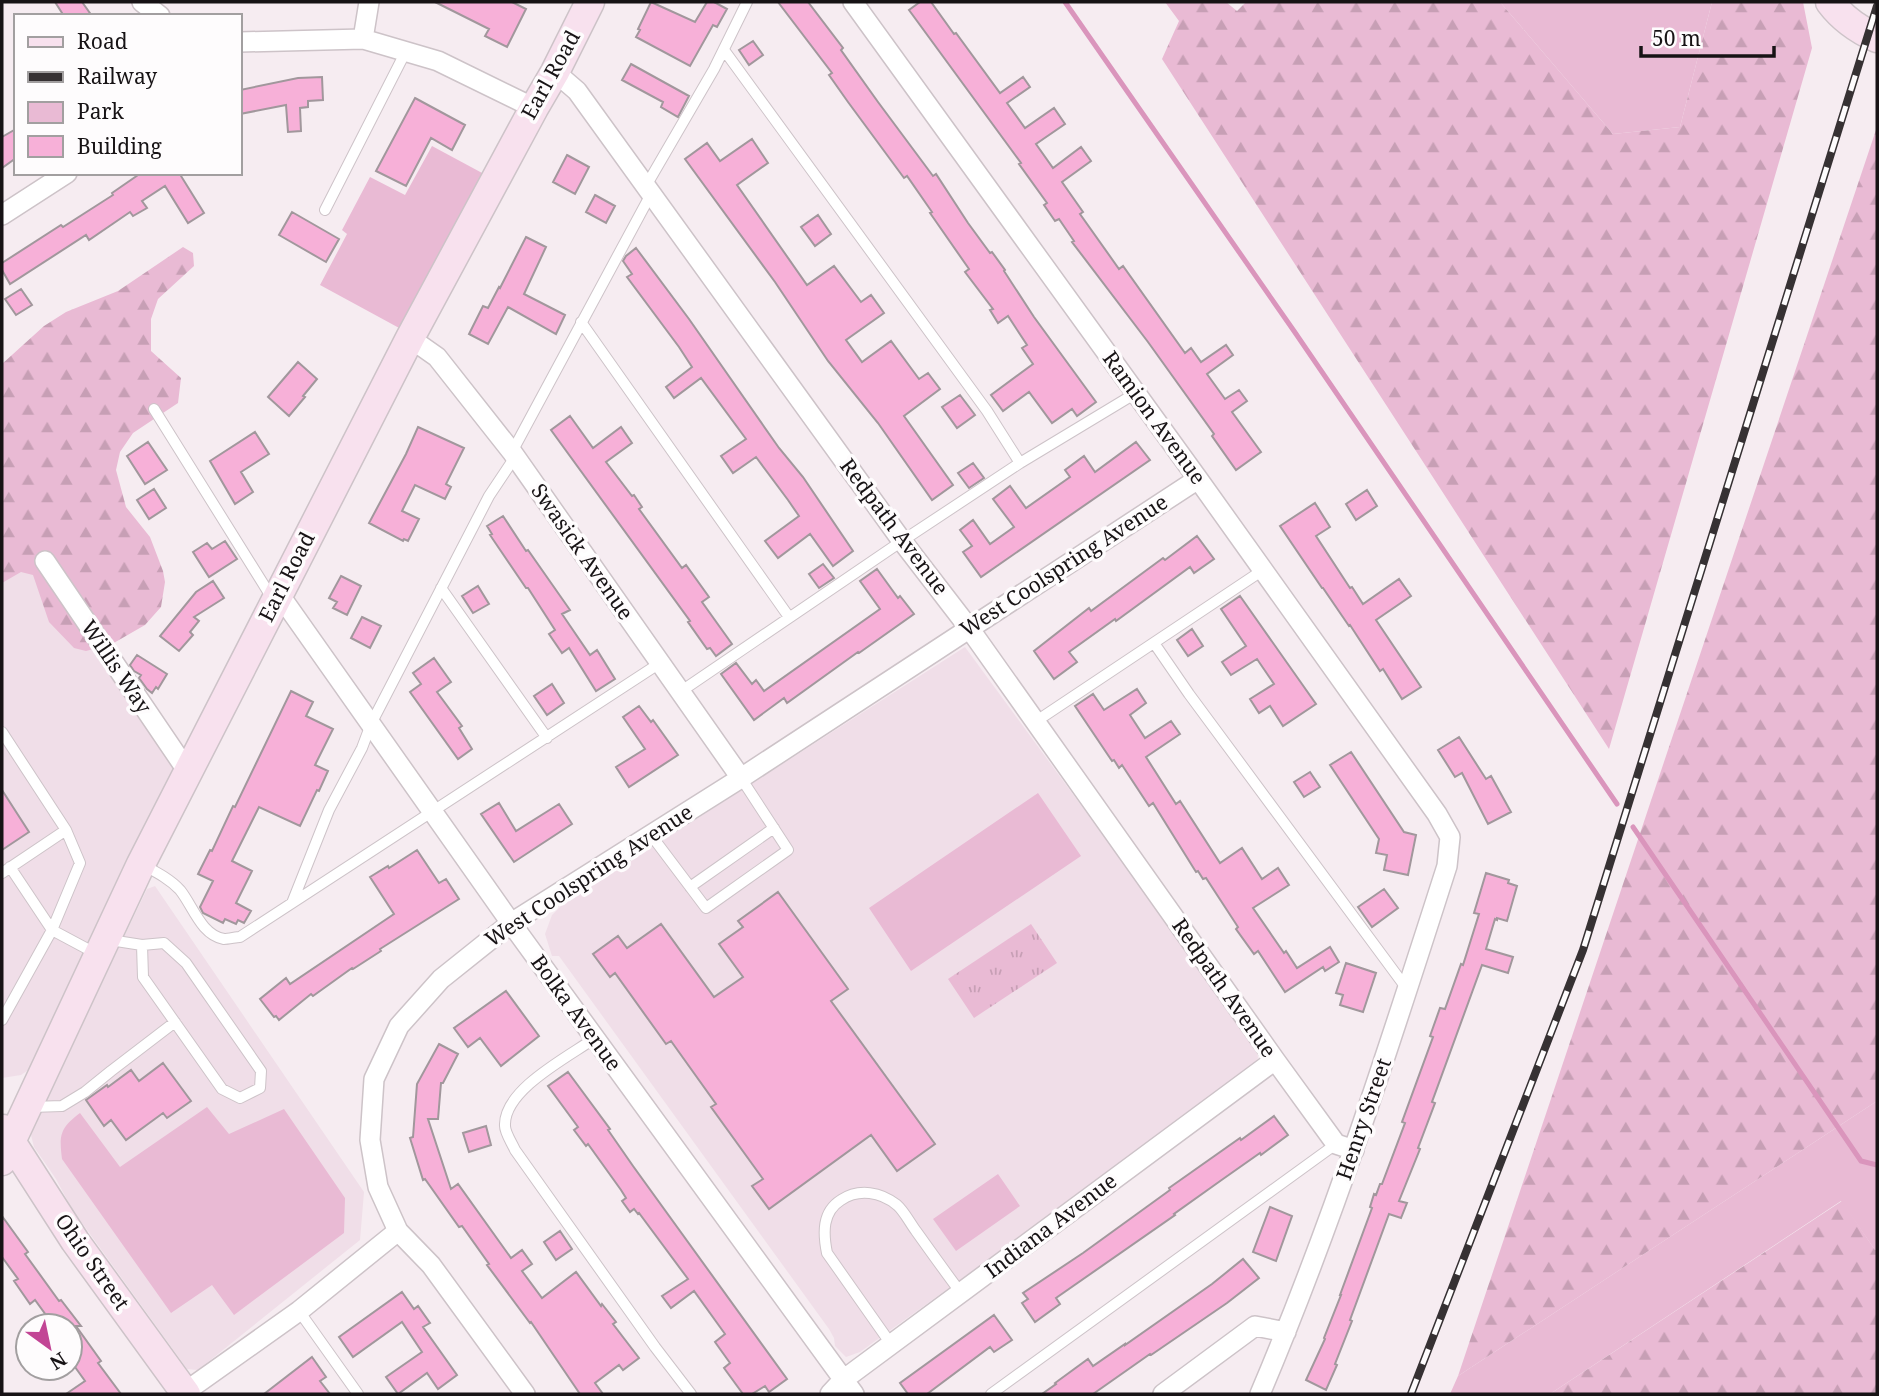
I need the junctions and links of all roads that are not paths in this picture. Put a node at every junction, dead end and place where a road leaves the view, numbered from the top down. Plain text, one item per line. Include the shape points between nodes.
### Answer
1 (142, 2) edge
2 (369, 2) edge
3 (590, 2) edge
4 (747, 2) edge
5 (853, 2) edge
6 (1830, 2) edge
7 (157, 14) edge
8 (1877, 38) edge
9 (363, 39) junction
10 (242, 42) edge
11 (723, 50) junction
12 (405, 53) junction
13 (555, 72) junction
14 (534, 107) junction
15 (64, 175) edge
16 (649, 190) junction
17 (324, 211) dead end
18 (2, 215) edge
19 (581, 322) junction
20 (410, 338) junction
21 (1136, 393) junction
22 (154, 409) dead end
23 (513, 455) junction
24 (1020, 463) junction
25 (1198, 479) junction
26 (902, 541) junction
27 (44, 561) dead end
28 (1263, 570) junction
29 (441, 588) junction
30 (277, 598) junction
31 (789, 617) junction
32 (969, 628) junction
33 (1154, 643) junction
34 (660, 663) junction
35 (680, 692) junction
36 (1035, 722) junction
37 (371, 724) junction
38 (2, 732) edge
39 (547, 737) junction
40 (188, 772) junction
41 (741, 778) junction
42 (433, 812) junction
43 (774, 828) junction
44 (66, 830) junction
45 (651, 835) junction
46 (1450, 837) joint
47 (141, 864) junction
48 (6, 870) edge
49 (690, 887) junction
50 (292, 903) junction
51 (511, 923) junction
52 (52, 930) junction
53 (142, 945) junction
54 (102, 947) junction
55 (1407, 990) junction
56 (2, 1020) edge
57 (175, 1022) junction
58 (595, 1038) junction
59 (1275, 1060) junction
60 (27, 1107) junction
61 (5, 1143) edge
62 (1345, 1147) junction
63 (398, 1231) junction
64 (961, 1293) junction
65 (299, 1311) junction
66 (1286, 1332) junction
67 (891, 1345) junction
68 (842, 1390) edge
69 (186, 1393) edge
70 (358, 1394) edge
71 (525, 1394) edge
72 (691, 1394) edge
73 (991, 1394) edge
74 (1163, 1394) edge
75 (1260, 1394) edge

1 - 7 street
2 - 9 street
3 - 13 street, Earl Road
4 - 11 lane
5 - 21 street, Ramion Avenue
6 - 8 street via 1858,29
9 - 10 street
9 - 12 street
11 - 16 lane
11 - 24 lane via 987,411
12 - 14 street via 438,61
12 - 17 lane
13 - 14 street, Earl Road
13 - 16 street, Redpath Avenue via 577,91
14 - 20 street, Earl Road
15 - 18 street
16 - 19 lane
16 - 26 street, Redpath Avenue
19 - 23 lane
19 - 31 lane
20 - 23 street, Swasick Avenue via 437,358
20 - 30 street, Earl Road
21 - 24 lane
21 - 25 street, Ramion Avenue
22 - 30 lane
23 - 29 lane
23 - 34 street, Swasick Avenue
24 - 26 lane
25 - 28 street, Ramion Avenue
25 - 32 street, West Coolspring Avenue
26 - 31 lane
26 - 32 street, Redpath Avenue
27 - 40 street, Willis Way
28 - 33 lane
28 - 46 street, Ramion Avenue
29 - 37 lane
29 - 39 lane
30 - 37 street, Bolka Avenue
30 - 40 street, Earl Road
31 - 35 lane
32 - 36 street, Redpath Avenue
32 - 41 street, West Coolspring Avenue
33 - 36 lane
33 - 55 lane
34 - 35 street, Swasick Avenue
34 - 39 lane
35 - 41 street, Swasick Avenue
36 - 59 street, Redpath Avenue
37 - 42 street, Bolka Avenue
37 - 50 lane via 329,810
38 - 44 lane
39 - 42 lane
40 - 47 street, Earl Road
41 - 43 lane
41 - 45 street, West Coolspring Avenue
42 - 50 lane
42 - 51 street, Bolka Avenue
43 - 49 lane
43 - 49 lane via 788,850 706,908
44 - 48 lane
44 - 52 lane via 80,863
45 - 49 lane
45 - 51 street, West Coolspring Avenue
46 - 55 street, Henry Street via 1447,866
47 - 50 lane via 166,878 204,927 224,939 240,937
47 - 54 street, Earl Road
48 - 52 lane
51 - 58 street, Bolka Avenue
51 - 63 street, West Coolspring Avenue via 441,979 398,1026 373,1079 370,1140 379,1187
52 - 54 lane
52 - 56 lane
53 - 54 lane
53 - 57 lane via 143,977
53 - 57 lane via 164,943 187,963 261,1071 260,1087 240,1098 222,1089
54 - 60 street, Earl Road
55 - 62 street, Henry Street
57 - 60 lane via 62,1106
58 - 68 street, Bolka Avenue
58 - 72 lane via 515,1096 504,1128 515,1150
59 - 62 street, Redpath Avenue
59 - 64 street, Indiana Avenue
60 - 61 street, Earl Road
61 - 69 street, Ohio Street
62 - 66 street, Henry Street
62 - 73 lane
63 - 65 street
63 - 71 street via 431,1265
64 - 67 street, Indiana Avenue
64 - 67 lane via 898,1206 880,1195 863,1192 837,1202 826,1222 827,1253
65 - 69 street
65 - 70 lane
66 - 74 street via 1255,1326
66 - 75 street, Henry Street
67 - 68 street, Indiana Avenue

